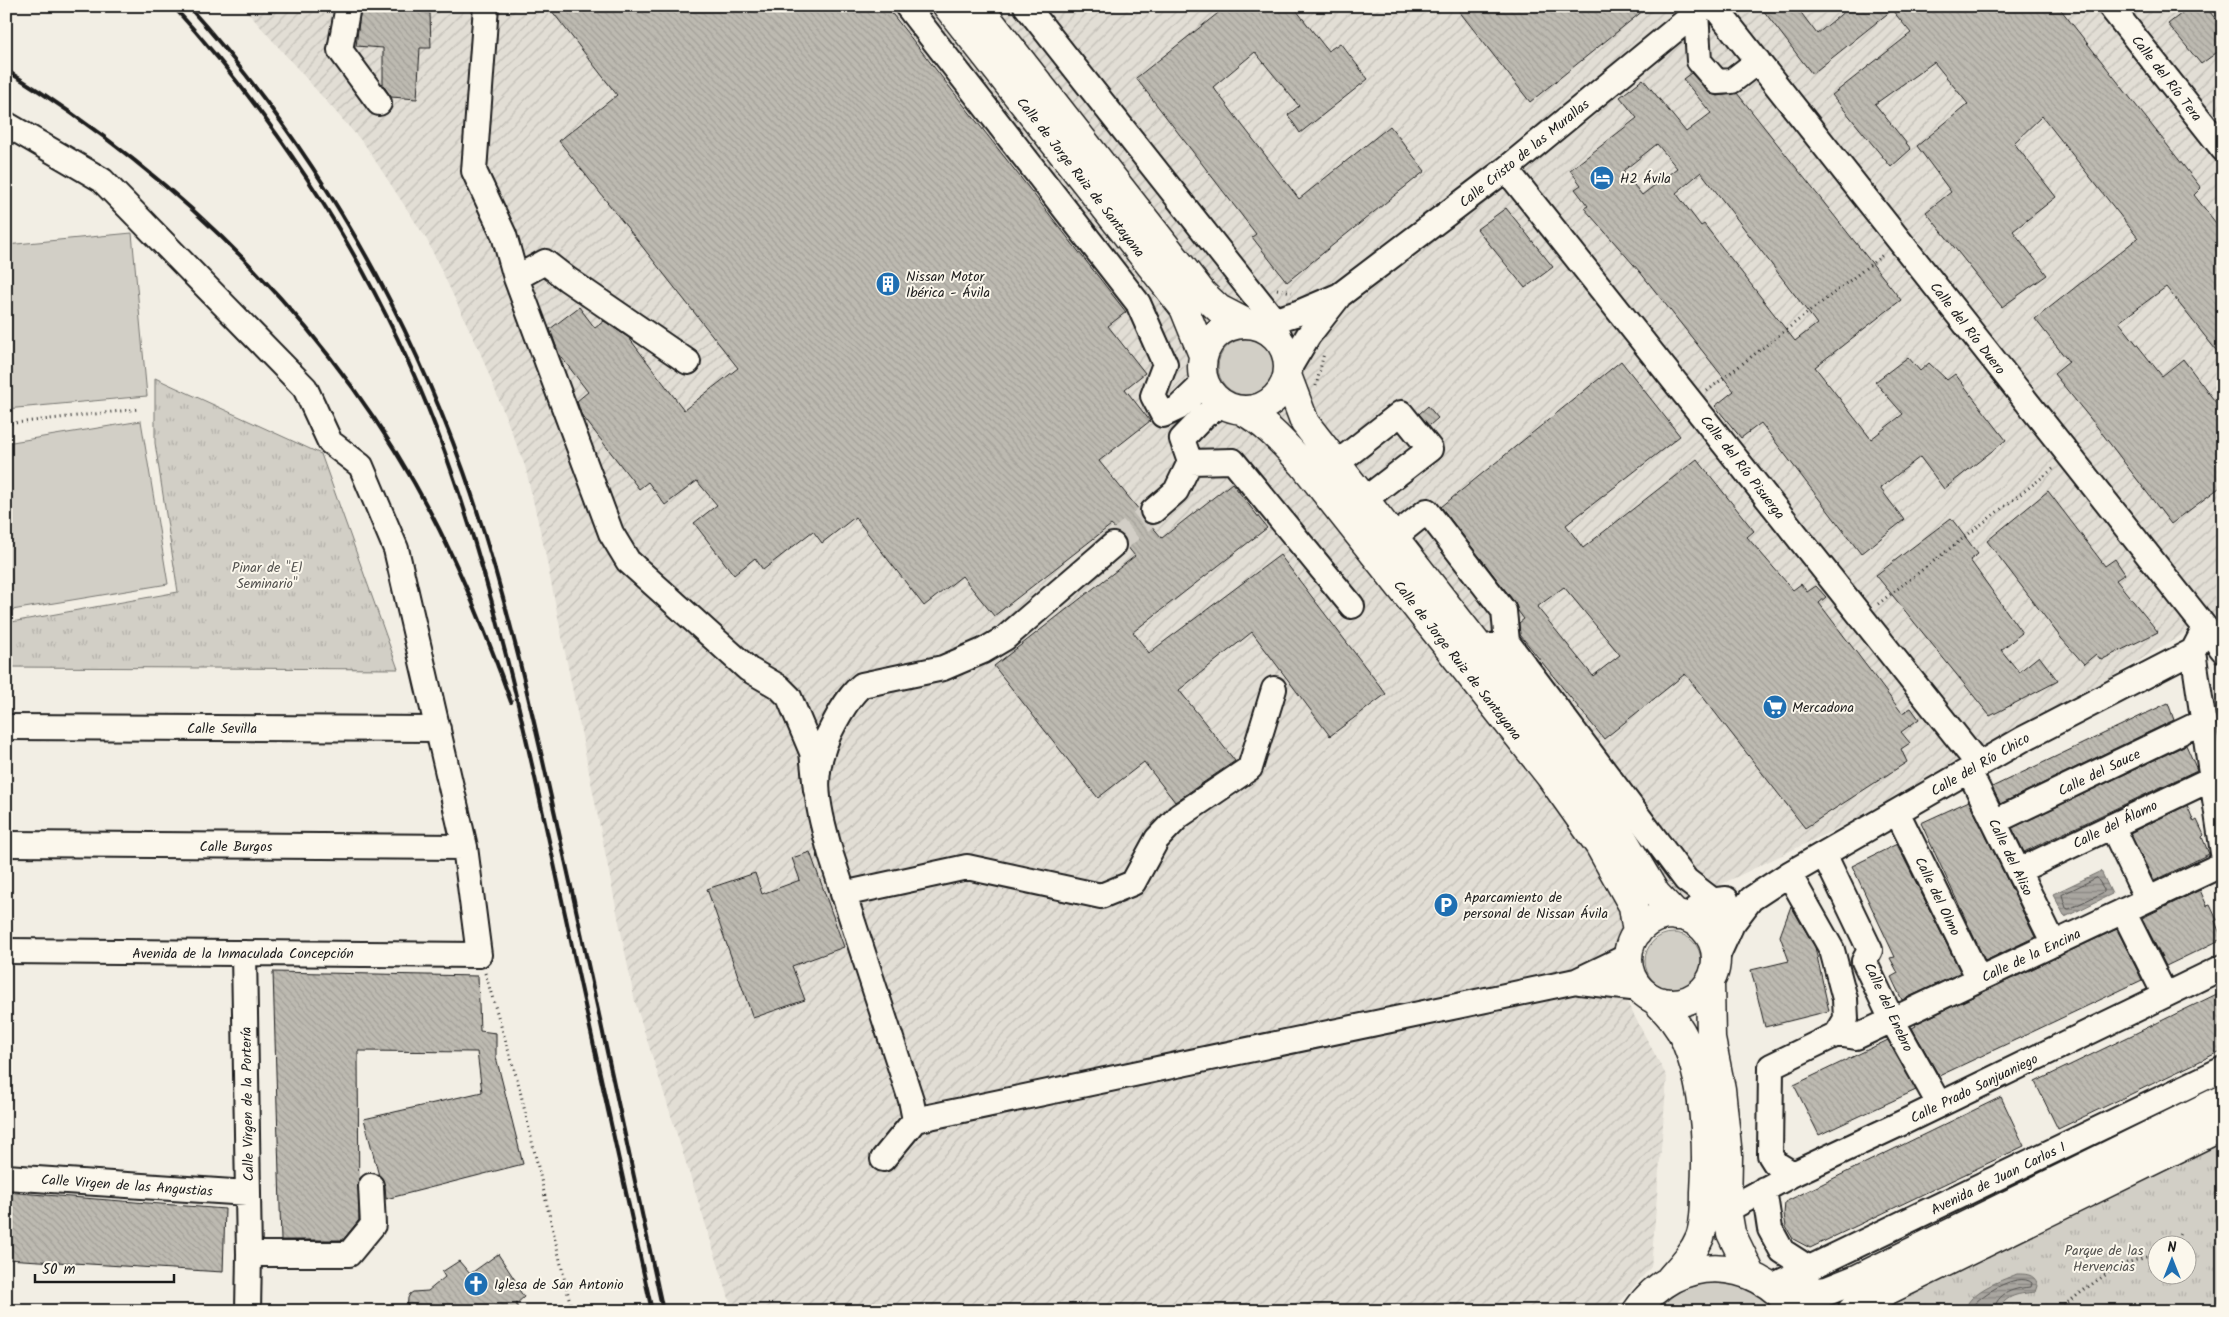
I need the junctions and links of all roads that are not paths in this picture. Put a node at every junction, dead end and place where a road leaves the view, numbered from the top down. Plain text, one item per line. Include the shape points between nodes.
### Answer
1 (348, 6) edge
2 (486, 6) edge
3 (907, 6) edge
4 (947, 6) edge
5 (978, 6) edge
6 (1026, 6) edge
7 (1705, 8) edge
8 (2116, 8) edge
9 (1758, 61) junction
10 (379, 103) dead end
11 (6, 124) edge
12 (2223, 149) edge
13 (1506, 169) junction
14 (516, 278) junction
15 (1340, 295) junction
16 (1264, 327) junction
17 (1203, 355) junction
18 (688, 362) dead end
19 (1288, 373) junction
20 (1204, 383) junction
21 (1233, 408) junction
22 (1190, 462) junction
23 (1336, 464) junction
24 (1364, 500) junction
25 (1153, 511) tunnel mouth
26 (1394, 538) junction
27 (1113, 545) tunnel mouth
28 (1352, 606) dead end
29 (2205, 628) junction
30 (1507, 642) junction
31 (1480, 649) junction
32 (2223, 650) edge
33 (2193, 651) junction
34 (1274, 689) dead end
35 (2204, 721) junction
36 (6, 727) edge
37 (438, 729) junction
38 (1974, 768) junction
39 (2213, 778) junction
40 (816, 790) junction
41 (1897, 812) junction
42 (1994, 822) junction
43 (2112, 826) junction
44 (6, 844) edge
45 (465, 847) junction
46 (2223, 853) edge
47 (1824, 854) junction
48 (2223, 864) edge
49 (2018, 871) junction
50 (1789, 874) junction
51 (843, 894) junction
52 (1751, 899) junction
53 (2147, 899) junction
54 (1712, 900) junction
55 (2123, 911) junction
56 (1682, 916) junction
57 (1732, 924) junction
58 (2054, 944) junction
59 (1633, 945) junction
60 (6, 951) edge
61 (244, 953) junction
62 (2223, 967) edge
63 (1713, 971) junction
64 (1979, 979) junction
65 (1576, 981) junction
66 (1647, 994) junction
67 (2165, 994) junction
68 (1892, 1020) junction
69 (1837, 1034) junction
70 (2223, 1069) edge
71 (2223, 1099) edge
72 (1939, 1104) junction
73 (915, 1120) junction
74 (2223, 1126) edge
75 (883, 1158) dead end
76 (1793, 1174) junction
77 (6, 1177) edge
78 (371, 1186) dead end
79 (1764, 1189) junction
80 (248, 1193) junction
81 (1727, 1210) junction
82 (249, 1254) junction
83 (1810, 1269) junction
84 (1669, 1280) junction
85 (1775, 1292) edge
86 (248, 1311) edge
87 (1637, 1311) edge
88 (1852, 1311) edge

1 - 10 street via 340,50
2 - 14 street via 474,171 504,235
3 - 20 street via 1138,303 1165,364 1153,396 1163,415 1178,408
4 - 17 highway, Calle de Jorge Ruiz de Santayana via 1184,308
5 - 16 highway, Calle de Jorge Ruiz de Santayana via 1203,294 1218,309
6 - 16 street, Calle de Jorge Ruiz de Santayana
7 - 9 street, Calle del Río Duero
7 - 9 street via 1699,61 1718,82 1732,81
7 - 13 street, Calle Cristo de las Murallas
8 - 12 street, Calle del Río Tera
9 - 29 street, Calle del Río Duero
11 - 37 street via 102,180 305,388 330,442 361,466 396,548
13 - 15 street, Calle Cristo de las Murallas
13 - 38 street, Calle del Río Pisuerga via 1862,617
14 - 18 street via 545,262
14 - 40 street via 616,544 628,561 748,669 789,697 812,752
15 - 16 street, Calle Cristo de las Murallas
15 - 19 street, Calle Cristo de las Murallas via 1308,336
16 - 17 highway via 1232,326 1219,332
16 - 19 highway, Calle de Jorge Ruiz de Santayana via 1287,354
17 - 20 highway, Calle de Jorge Ruiz de Santayana
19 - 21 highway via 1282,392 1271,402 1258,409
19 - 23 highway, Calle de Jorge Ruiz de Santayana via 1305,423
20 - 21 highway, Calle de Jorge Ruiz de Santayana via 1212,395
21 - 22 street via 1205,415 1182,438
21 - 59 highway, Calle de Jorge Ruiz de Santayana via 1258,420 1273,432 1302,464 1550,776 1599,845 1632,906
22 - 25 street via 1176,491
22 - 28 street via 1233,461
23 - 24 highway, Calle de Jorge Ruiz de Santayana
23 - 24 street via 1402,413 1430,449
24 - 26 highway, Calle de Jorge Ruiz de Santayana
26 - 30 street via 1427,511 1504,611
26 - 31 highway, Calle de Jorge Ruiz de Santayana
27 - 40 street via 1005,638 983,651 942,668 869,683 856,691 826,739
29 - 32 street, Calle del Río Duero
29 - 33 street
30 - 31 street, Calle de Jorge Ruiz de Santayana
30 - 54 street via 1686,880
31 - 56 highway, Calle de Jorge Ruiz de Santayana via 1617,829 1656,894
33 - 35 street
33 - 38 street, Calle del Río Chico
34 - 51 street via 1250,768 1178,816 1157,839 1133,883 1101,896 967,867
35 - 39 street
35 - 42 street, Calle del Sauce
36 - 37 street, Calle Sevilla
37 - 45 street
38 - 41 street, Calle del Río Chico
38 - 42 street, Calle del Aliso
39 - 43 street, Calle del Álamo
39 - 46 street
40 - 51 street
41 - 47 street, Calle del Río Chico
41 - 64 street, Calle del Olmo
42 - 49 street, Calle del Aliso
43 - 49 street, Calle del Álamo
43 - 53 street
44 - 45 street, Calle Burgos
45 - 61 street, Avenida de la Inmaculada Concepción via 479,955
47 - 50 street, Calle del Río Chico
47 - 68 street, Calle del Enebro via 1870,950 1864,961
48 - 53 street, Calle de la Encina
49 - 58 street, Calle del Aliso
50 - 52 street, Calle del Río Chico
50 - 69 street via 1832,950 1845,998 1846,1019
51 - 73 street
52 - 54 street
52 - 57 street, Calle del Río Chico
53 - 55 street, Calle de la Encina
54 - 56 street
54 - 57 street
55 - 58 street, Calle de la Encina
55 - 67 street
56 - 59 highway via 1662,916 1648,923
56 - 63 highway, Calle de Jorge Ruiz de Santayana via 1703,928 1710,937 1715,948
57 - 63 street, Calle del Río Chico
58 - 64 street, Calle de la Encina
59 - 65 street
59 - 66 highway, Calle de Jorge Ruiz de Santayana via 1629,968
60 - 61 street, Avenida de la Inmaculada Concepción
61 - 80 street, Calle Virgen de la Portería
62 - 67 street, Calle Prado Sanjuaniego
63 - 66 highway via 1702,992 1680,1002 1667,1003
63 - 81 highway, Calle de Jorge Ruiz de Santayana via 1711,1039 1721,1089 1728,1156
64 - 68 street, Calle de la Encina
65 - 66 street
65 - 73 street
66 - 84 highway, Calle de Jorge Ruiz de Santayana via 1676,1021 1687,1042 1699,1082 1707,1156 1701,1234 1692,1252
67 - 72 street, Calle Prado Sanjuaniego
68 - 69 street, Calle de la Encina via 1856,1037
68 - 72 street, Calle del Enebro
69 - 76 street via 1771,1066 1770,1154 1775,1162
70 - 83 street, Avenida de Juan Carlos I
71 - 85 highway, Avenida de Juan Carlos I via 1857,1279 1827,1291
72 - 76 street, Calle Prado Sanjuaniego
73 - 75 street
74 - 88 highway via 1866,1301
76 - 79 street, Calle Prado Sanjuaniego
77 - 80 street, Calle Virgen de las Angustias
78 - 82 street via 373,1225 349,1254
79 - 81 street, Calle Prado Sanjuaniego
79 - 83 street via 1770,1230 1782,1251
80 - 82 street, Calle Virgen de la Portería
81 - 85 highway, Calle de Jorge Ruiz de Santayana via 1731,1234
82 - 86 street, Calle Virgen de la Portería
83 - 85 street, Avenida de Juan Carlos I
84 - 85 highway via 1695,1269 1723,1268
84 - 87 highway via 1645,1298

